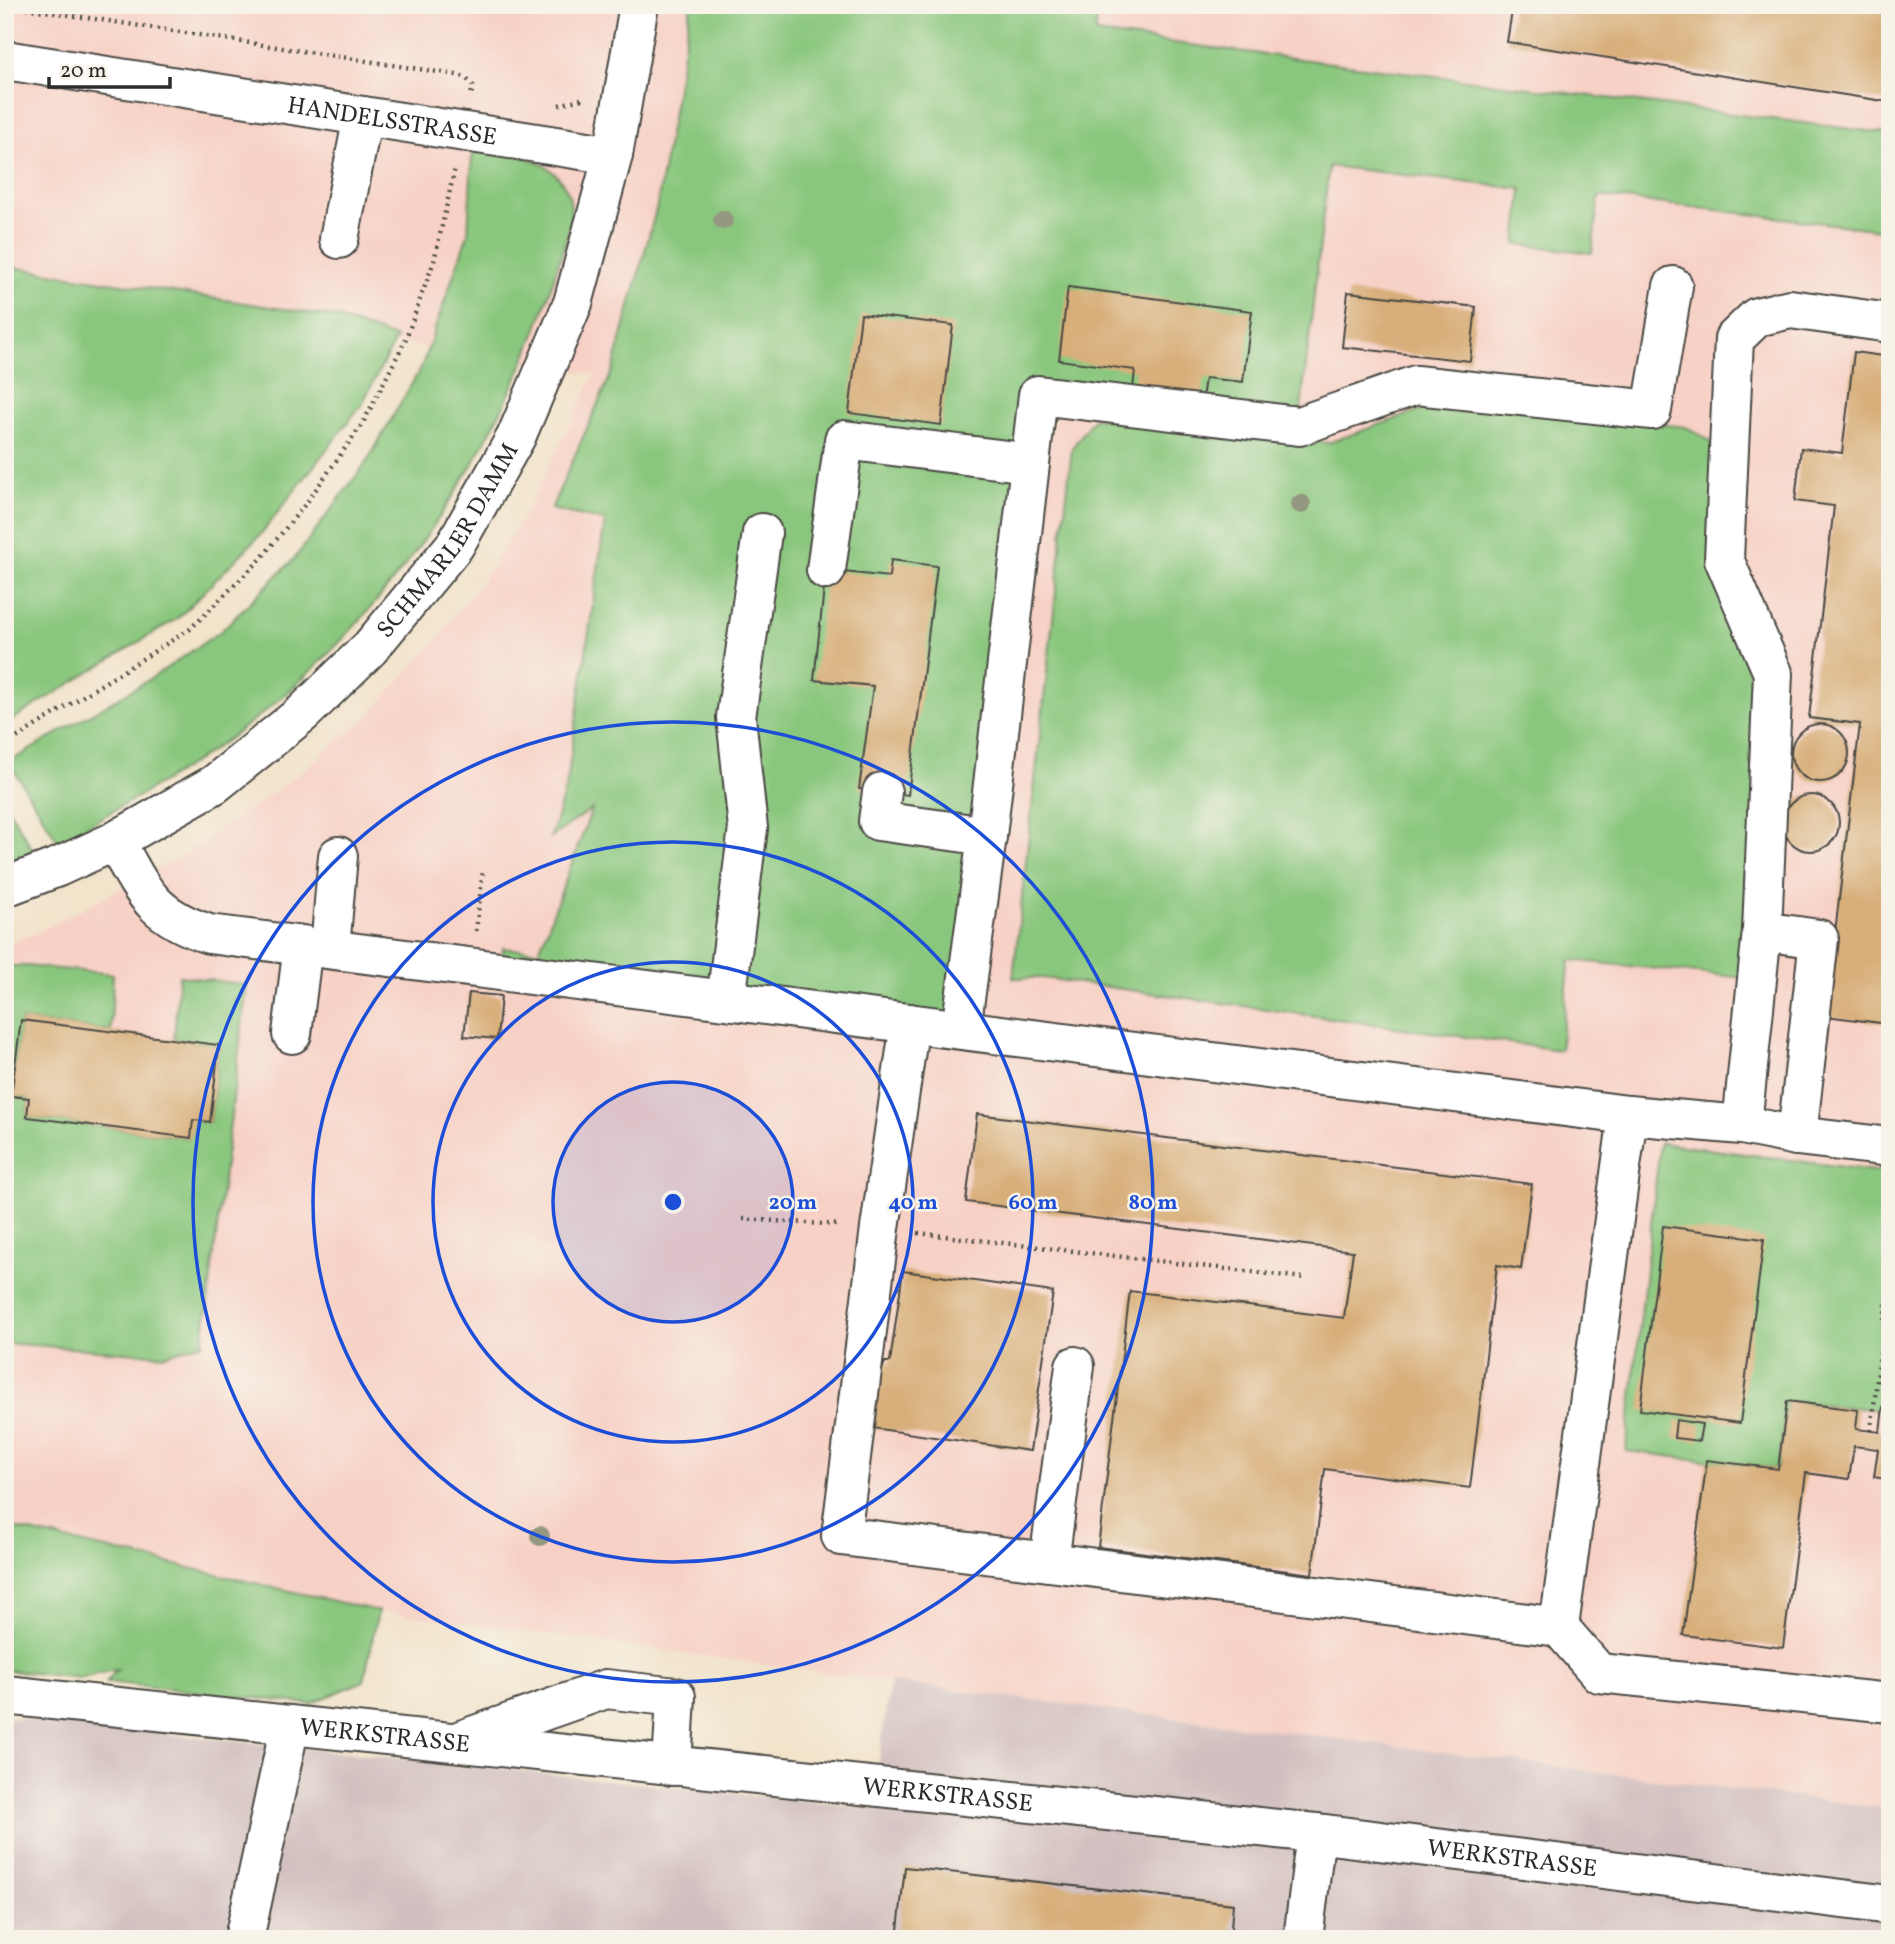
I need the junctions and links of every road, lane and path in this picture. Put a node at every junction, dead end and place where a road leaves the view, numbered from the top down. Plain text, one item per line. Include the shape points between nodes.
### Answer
1 (5, 5) edge
2 (639, 5) edge
3 (5, 60) edge
4 (589, 89) dead end
5 (553, 106) dead end
6 (363, 116) junction
7 (463, 132) junction
8 (613, 155) junction
9 (339, 239) dead end
10 (1673, 286) dead end
11 (1890, 323) edge
12 (1030, 463) junction
13 (762, 533) dead end
14 (826, 570) dead end
15 (5, 745) edge
16 (882, 792) dead end
17 (987, 836) junction
18 (115, 841) junction
19 (338, 856) dead end
20 (483, 870) dead end
21 (5, 887) edge
22 (1762, 931) junction
23 (317, 947) junction
24 (471, 966) junction
25 (726, 1000) junction
26 (910, 1023) junction
27 (961, 1029) junction
28 (292, 1034) dead end
29 (1628, 1115) junction
30 (1742, 1125) junction
31 (1797, 1136) junction
32 (1890, 1147) edge
33 (743, 1219) dead end
34 (880, 1228) junction
35 (1890, 1271) edge
36 (1304, 1278) dead end
37 (1075, 1366) dead end
38 (1871, 1431) dead end
39 (1049, 1562) junction
40 (1559, 1627) junction
41 (5, 1695) edge
42 (1890, 1703) edge
43 (290, 1725) junction
44 (452, 1743) junction
45 (672, 1766) junction
46 (1316, 1833) junction
47 (1890, 1905) edge
48 (244, 1939) edge
49 (1303, 1939) edge

1 - 7 path via 465,77 473,86
2 - 8 street, SCHMARLER DAMM
3 - 6 street, HANDELSSTRASSE
4 - 5 path via 581,99
6 - 7 street, HANDELSSTRASSE
6 - 9 street
7 - 8 street, HANDELSSTRASSE
7 - 15 path via 434,261 405,341 363,423 307,502 259,562 190,629
8 - 18 street, SCHMARLER DAMM via 573,303 516,437 455,545 370,648 303,713 215,783
10 - 12 street via 1653,410 1416,385 1300,426 1038,395
11 - 22 street via 1790,309 1757,317 1734,339 1724,559 1773,673
12 - 14 street via 844,440
12 - 17 street
13 - 25 street via 736,717 748,828
16 - 17 street via 878,821
17 - 27 street
18 - 21 street, SCHMARLER DAMM
18 - 23 street via 160,911 188,927 209,934
19 - 23 street
20 - 24 path
22 - 30 street
22 - 31 street via 1819,939
23 - 24 street
23 - 28 street
24 - 25 street
25 - 26 street
26 - 27 street
26 - 34 street
27 - 29 street
29 - 30 street
29 - 40 street
30 - 31 street
31 - 32 street
33 - 34 path
34 - 36 path
34 - 39 street via 841,1536
35 - 38 path
37 - 39 street
39 - 40 street
40 - 42 street via 1599,1673
41 - 43 street, WERKSTRASSE
43 - 44 street, WERKSTRASSE
43 - 48 street
44 - 45 street, WERKSTRASSE
44 - 45 street via 606,1689 676,1697
45 - 46 street, WERKSTRASSE
46 - 47 street, WERKSTRASSE
46 - 49 street

